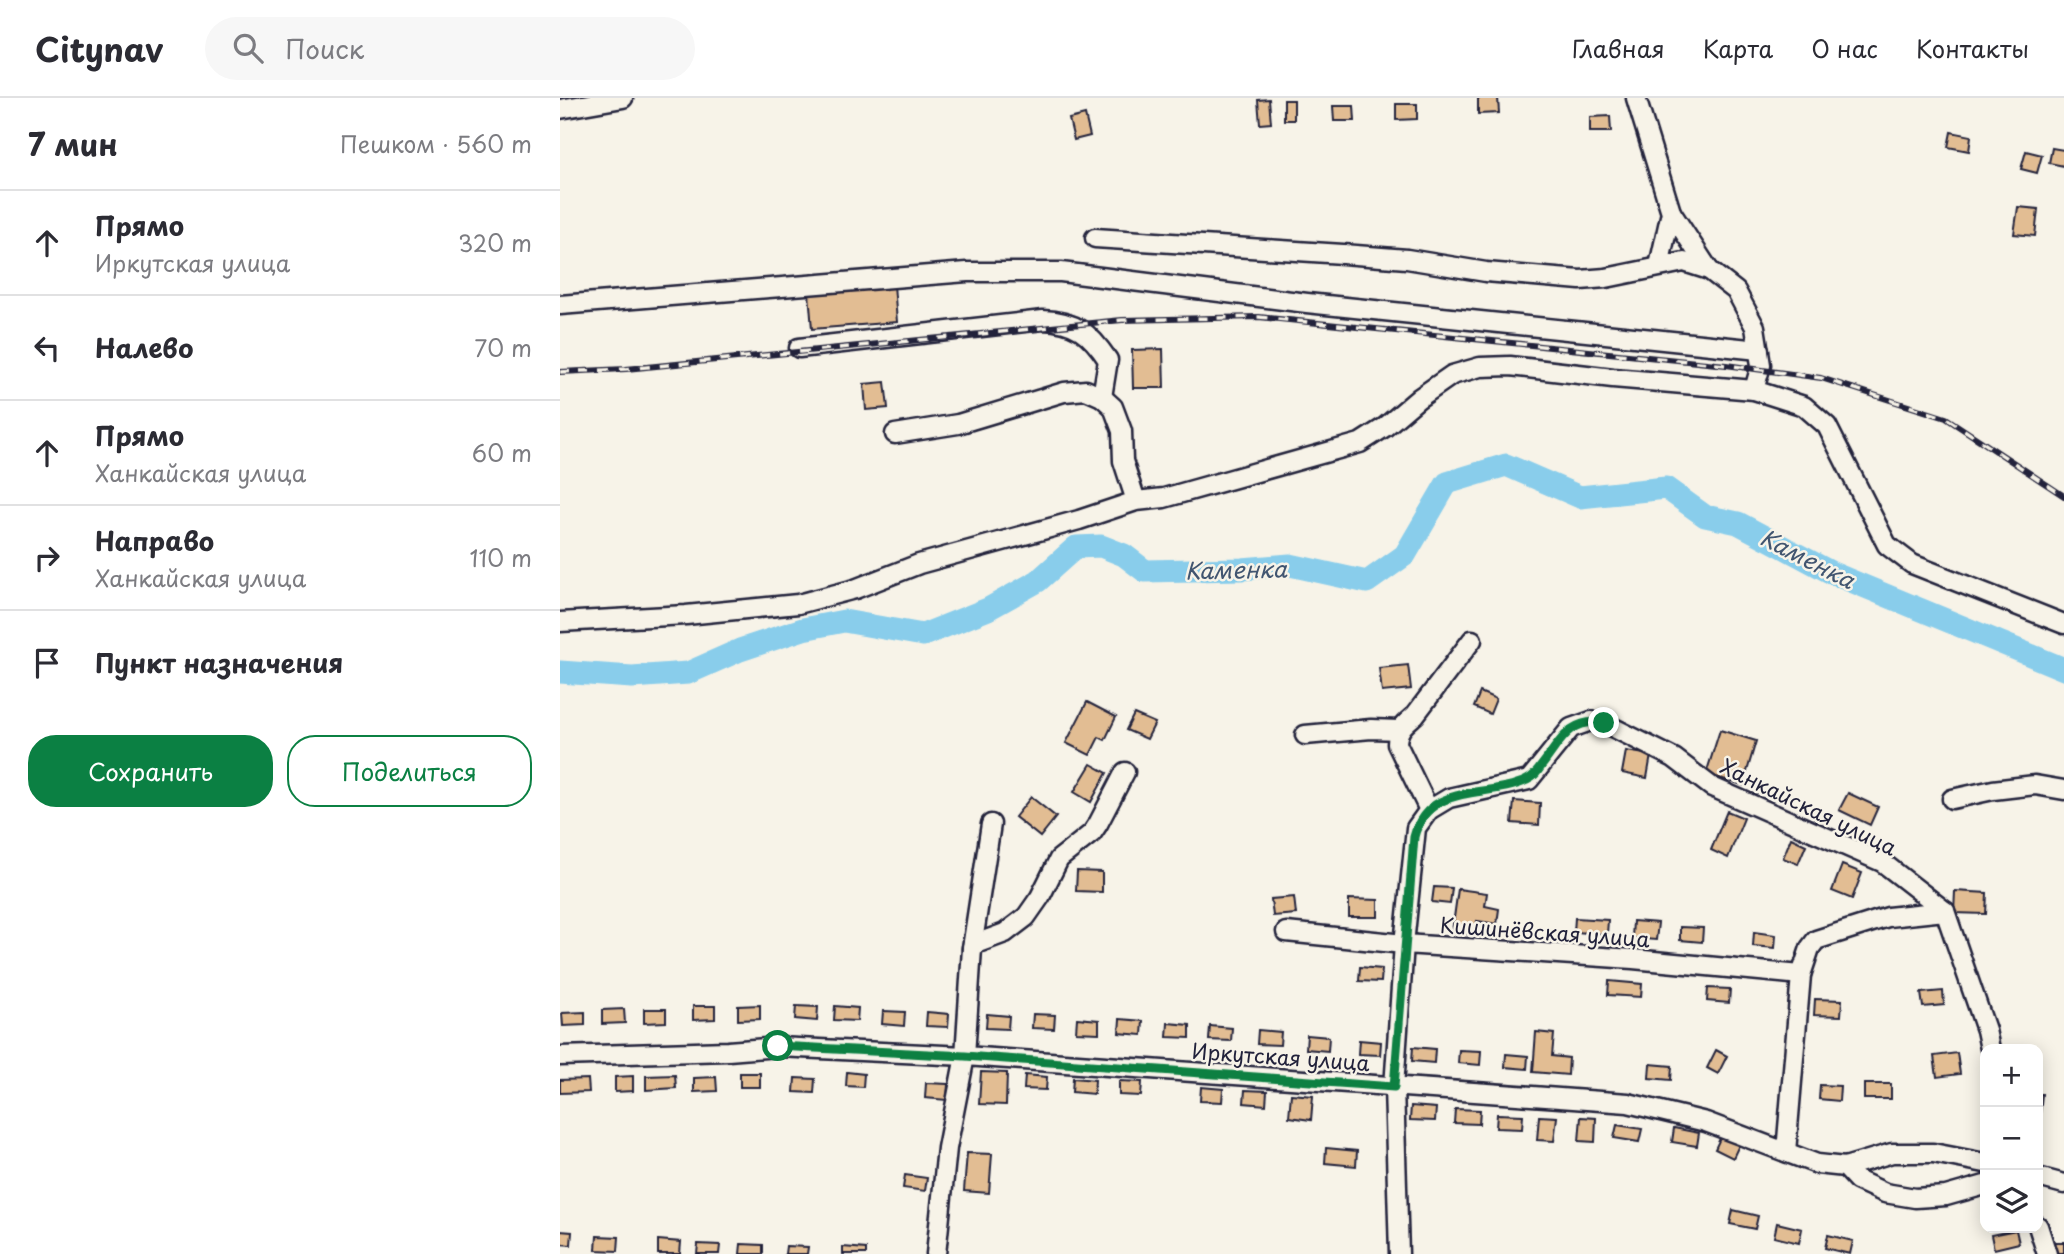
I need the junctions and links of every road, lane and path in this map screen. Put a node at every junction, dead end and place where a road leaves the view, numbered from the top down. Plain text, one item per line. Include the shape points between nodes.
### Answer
1 (623, 98) edge
2 (1636, 98) edge
3 (560, 109) edge
4 (1671, 212) junction
5 (1095, 238) dead end
6 (1659, 265) junction
7 (1709, 270) junction
8 (560, 304) edge
9 (799, 348) dead end
10 (1759, 350) junction
11 (1754, 390) junction
12 (1102, 397) junction
13 (895, 433) dead end
14 (1136, 501) junction
15 (560, 622) edge
16 (2064, 624) edge
17 (1472, 640) dead end
18 (1399, 730) junction
19 (1305, 736) dead end
20 (1125, 772) dead end
21 (2064, 790) edge
22 (1952, 799) dead end
23 (1429, 810) junction
24 (991, 824) dead end
25 (1945, 911) junction
26 (1286, 932) dead end
27 (1404, 944) junction
28 (972, 948) junction
29 (1801, 975) junction
30 (1989, 1044) edge
31 (560, 1056) edge
32 (965, 1056) junction
33 (1394, 1087) junction
34 (1786, 1152) junction
35 (1980, 1162) edge
36 (1845, 1167) junction
37 (2043, 1178) edge
38 (2064, 1184) edge
39 (1980, 1186) edge
40 (2040, 1233) edge
41 (936, 1254) edge
42 (1398, 1254) edge
43 (2047, 1254) edge

1 - 3 street
2 - 4 street
4 - 6 street
4 - 7 street
5 - 6 street via 1343,254 1580,281
6 - 7 street via 1684,262
7 - 10 street via 1736,291 1755,327
8 - 10 street via 967,272 1061,272
9 - 12 street via 1061,320 1096,342 1108,360
10 - 11 street via 1761,365
11 - 14 street via 1510,366 1480,367 1452,375 1360,443 1164,498
11 - 16 street via 1804,406 1827,426 1886,545 1912,564
12 - 13 street via 1086,390 1064,392 958,424
12 - 14 street via 1113,407 1122,431 1122,461
14 - 15 street via 798,604
17 - 18 street
18 - 19 street
18 - 23 street via 1398,744
20 - 28 street via 1092,833 1059,859 1026,917
21 - 22 street via 2035,785
23 - 25 street, Ханкайская улица via 1449,798 1529,780 1571,728 1591,721 1604,723 1674,758 1712,787 1882,862
23 - 27 street via 1414,837
24 - 28 street
25 - 29 street via 1888,917 1816,940
25 - 30 street
26 - 27 street, Кишинёвская улица
27 - 29 street, Кишинёвская улица
27 - 33 street
28 - 32 street
29 - 34 street
31 - 32 street, Иркутская улица via 778,1046
32 - 33 street, Иркутская улица
32 - 41 street via 947,1148
33 - 34 street, Иркутская улица via 1628,1103 1706,1122
33 - 42 street
34 - 36 street, Иркутская улица via 1817,1164
35 - 36 street, Иркутская улица via 1933,1153 1892,1153
36 - 39 street via 1857,1181 1915,1199
37 - 38 street
40 - 43 street

